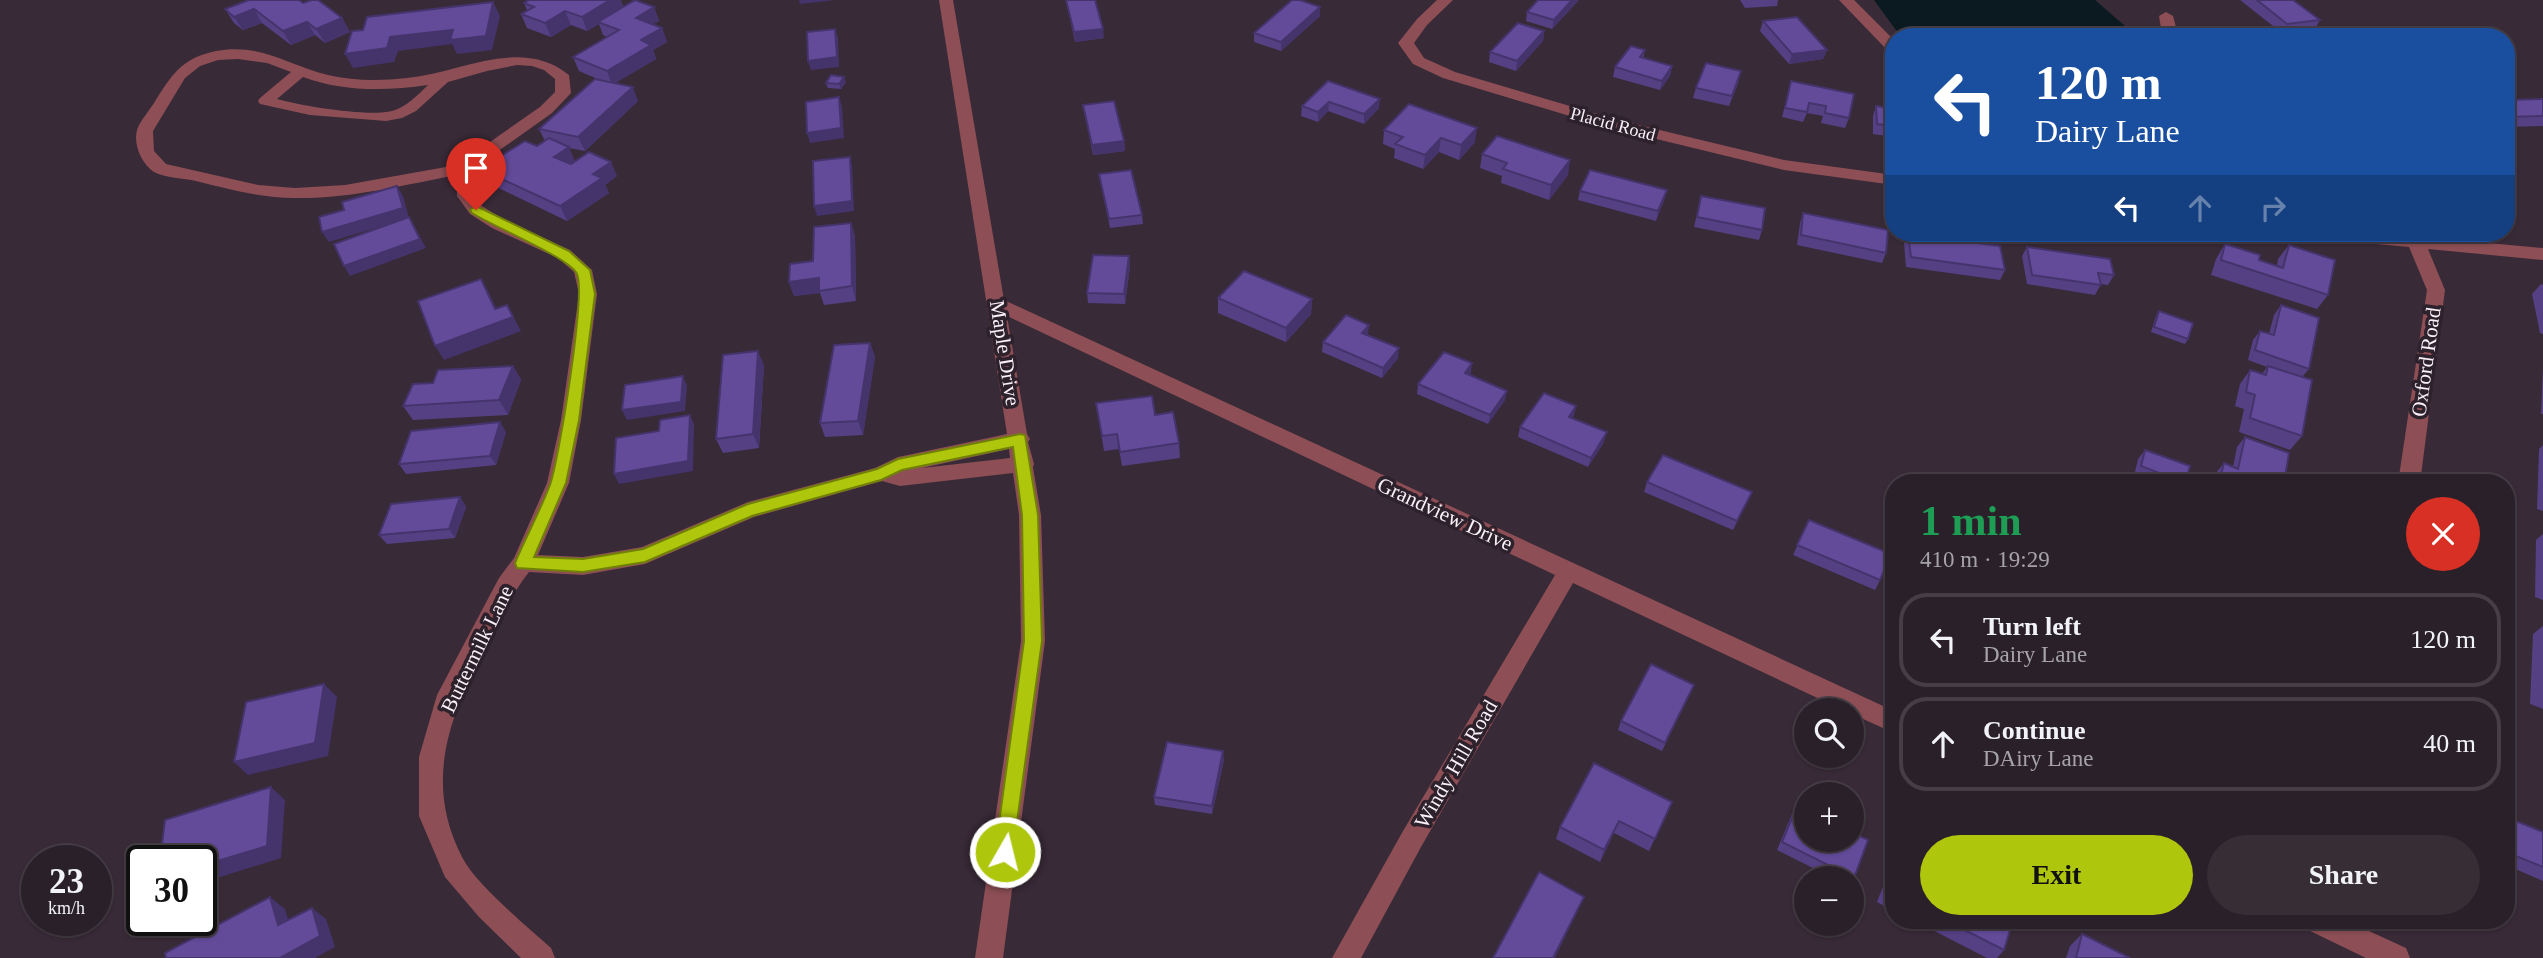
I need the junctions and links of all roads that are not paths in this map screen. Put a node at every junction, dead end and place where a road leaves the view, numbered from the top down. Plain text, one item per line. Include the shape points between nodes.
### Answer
1 (946, 0) edge
2 (1446, 0) edge
3 (1846, 0) edge
4 (2166, 16) dead end
5 (2169, 28) edge
6 (1885, 40) edge
7 (302, 70) junction
8 (443, 78) junction
9 (464, 168) junction
10 (1885, 179) edge
11 (2400, 242) edge
12 (2417, 244) junction
13 (2543, 254) edge
14 (997, 304) junction
15 (1020, 439) junction
16 (945, 464) junction
17 (1024, 464) junction
18 (2410, 474) edge
19 (523, 563) junction
20 (1569, 572) junction
21 (1885, 719) edge
22 (2348, 929) edge
23 (541, 958) edge
24 (989, 958) edge
25 (1346, 958) edge
26 (2396, 958) edge

1 - 14 street, Maple Drive
2 - 10 street, Placid Road via 1406,43 1418,61 1449,75 1696,145 1784,165
3 - 6 street
4 - 5 street
7 - 8 street via 323,79 359,84
7 - 8 street via 266,101 394,116 426,97
7 - 9 street via 273,59 238,54 195,63 179,75 145,131 146,152 159,168 258,190 295,193 345,190
8 - 9 street via 526,60 554,68 563,78 563,93 546,110
9 - 19 street, Buttermilk Lane via 466,196 476,210 564,254 583,270 588,294 558,483
11 - 12 street
12 - 13 street
12 - 18 street, Oxford Road via 2436,290
14 - 15 street, Maple Drive
14 - 20 street, Grandview Drive
15 - 16 street
15 - 17 street, Maple Drive
16 - 17 street
16 - 19 street via 900,478 881,474 748,510 645,555 583,566
17 - 24 street, Maple Drive via 1033,641
19 - 23 street, Buttermilk Lane via 507,584 449,695 431,757 432,816 454,868
20 - 21 street, Grandview Drive
20 - 25 street, Windy Hill Road
22 - 26 street

